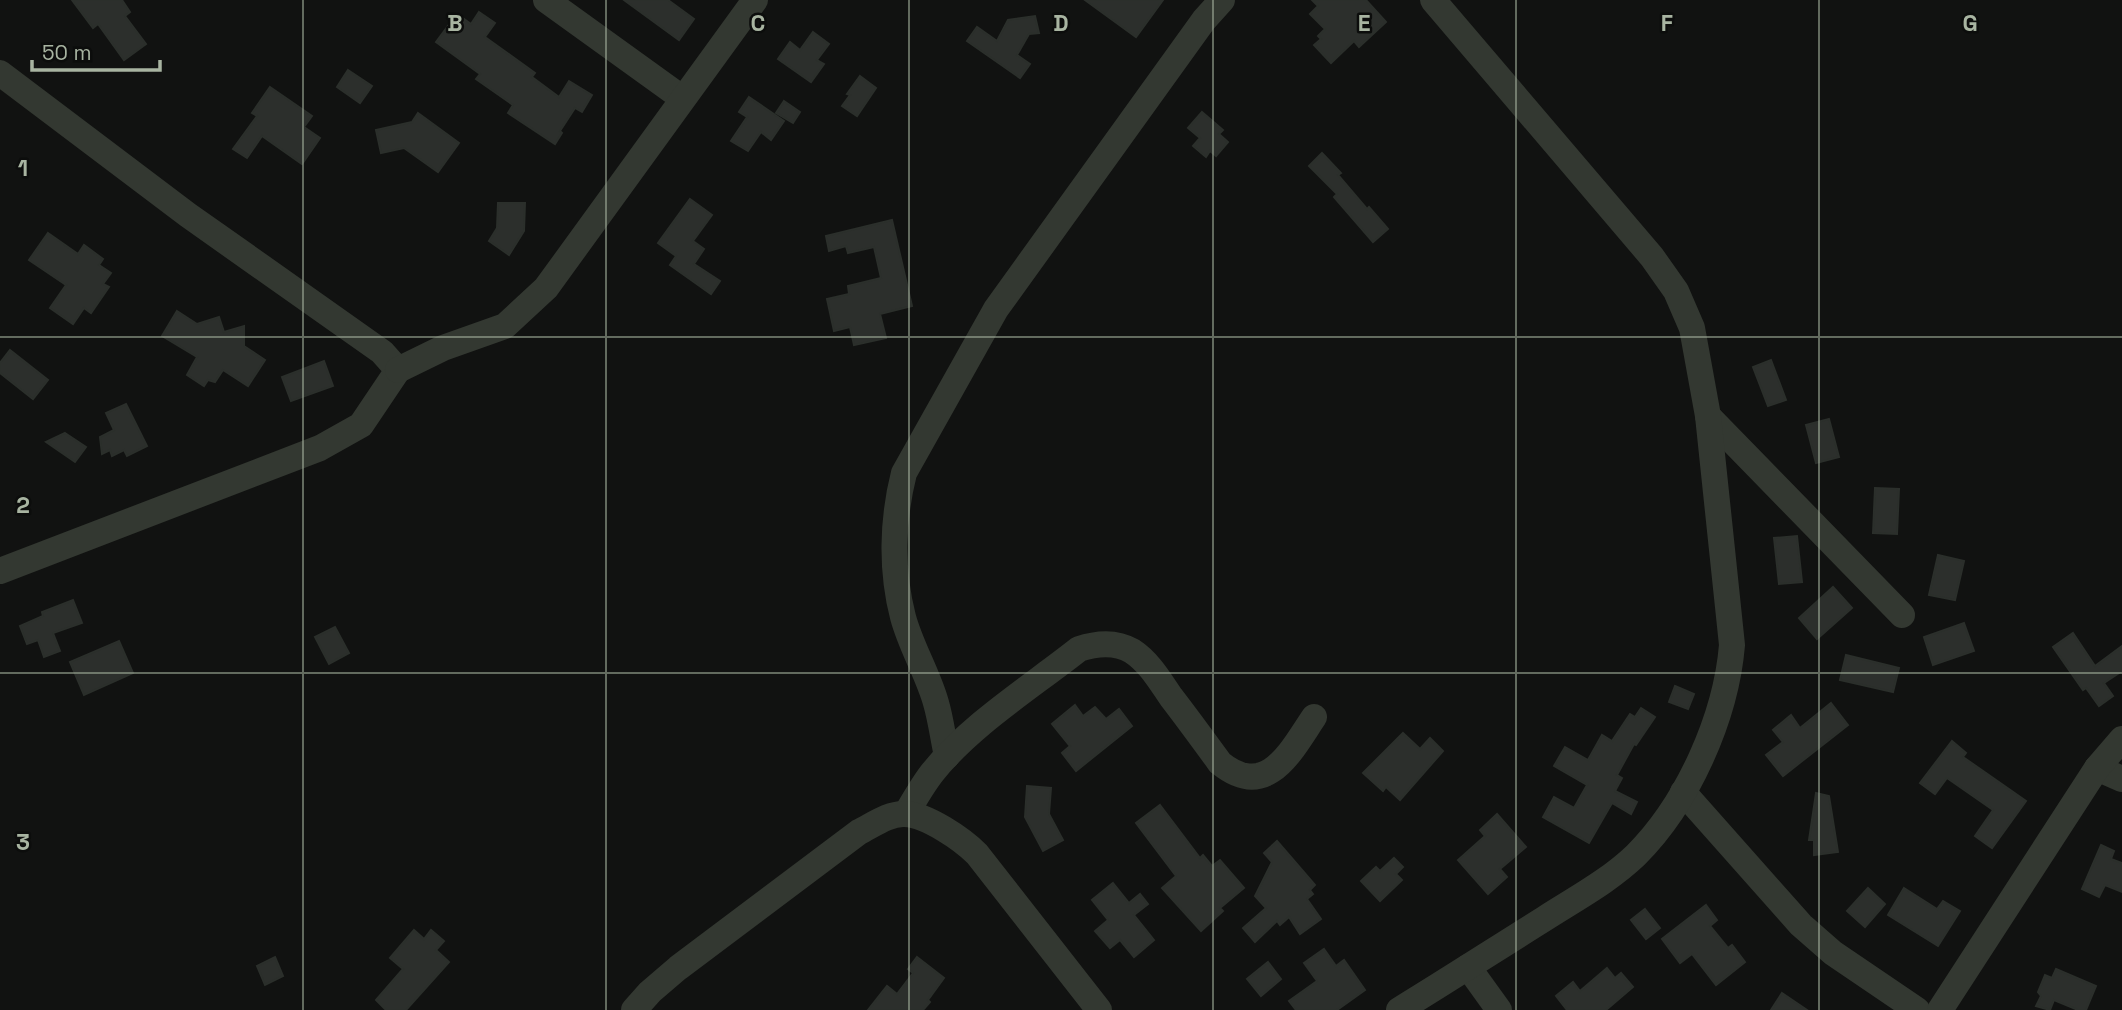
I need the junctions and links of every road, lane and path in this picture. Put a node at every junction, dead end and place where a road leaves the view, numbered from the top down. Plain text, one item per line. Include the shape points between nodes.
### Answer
1 (546, 0) edge
2 (755, 0) edge
3 (1222, 0) edge
4 (1433, 0) edge
5 (0, 73) edge
6 (682, 98) junction
7 (397, 370) junction
8 (1708, 416) junction
9 (0, 571) edge
10 (1902, 615) dead end
11 (1314, 716) dead end
12 (2122, 739) edge
13 (947, 756) junction
14 (2097, 768) junction
15 (2122, 779) edge
16 (1683, 792) junction
17 (906, 814) junction
18 (1468, 967) junction
19 (634, 1010) edge
20 (1099, 1010) edge
21 (1399, 1010) edge
22 (1499, 1010) edge
23 (1917, 1010) edge
24 (1940, 1010) edge

1 - 6 street
2 - 6 street
3 - 13 street via 996,309 904,473 894,541 898,593 936,702
4 - 8 street via 1667,275 1692,328
5 - 7 street via 188,215 382,352
6 - 7 street via 532,303 505,326
7 - 9 street via 361,425 320,448
8 - 10 street
8 - 16 street via 1732,645 1722,702
11 - 13 street via 1280,765 1267,774 1233,773 1220,763 1148,665 1119,645 1105,643 1079,649
12 - 14 street
13 - 17 street
14 - 15 street
14 - 24 street
16 - 18 street via 1659,827 1615,872
16 - 23 street via 1801,925 1833,953
17 - 19 street via 859,832 678,968
17 - 20 street via 961,839 977,854
18 - 21 street
18 - 22 street

